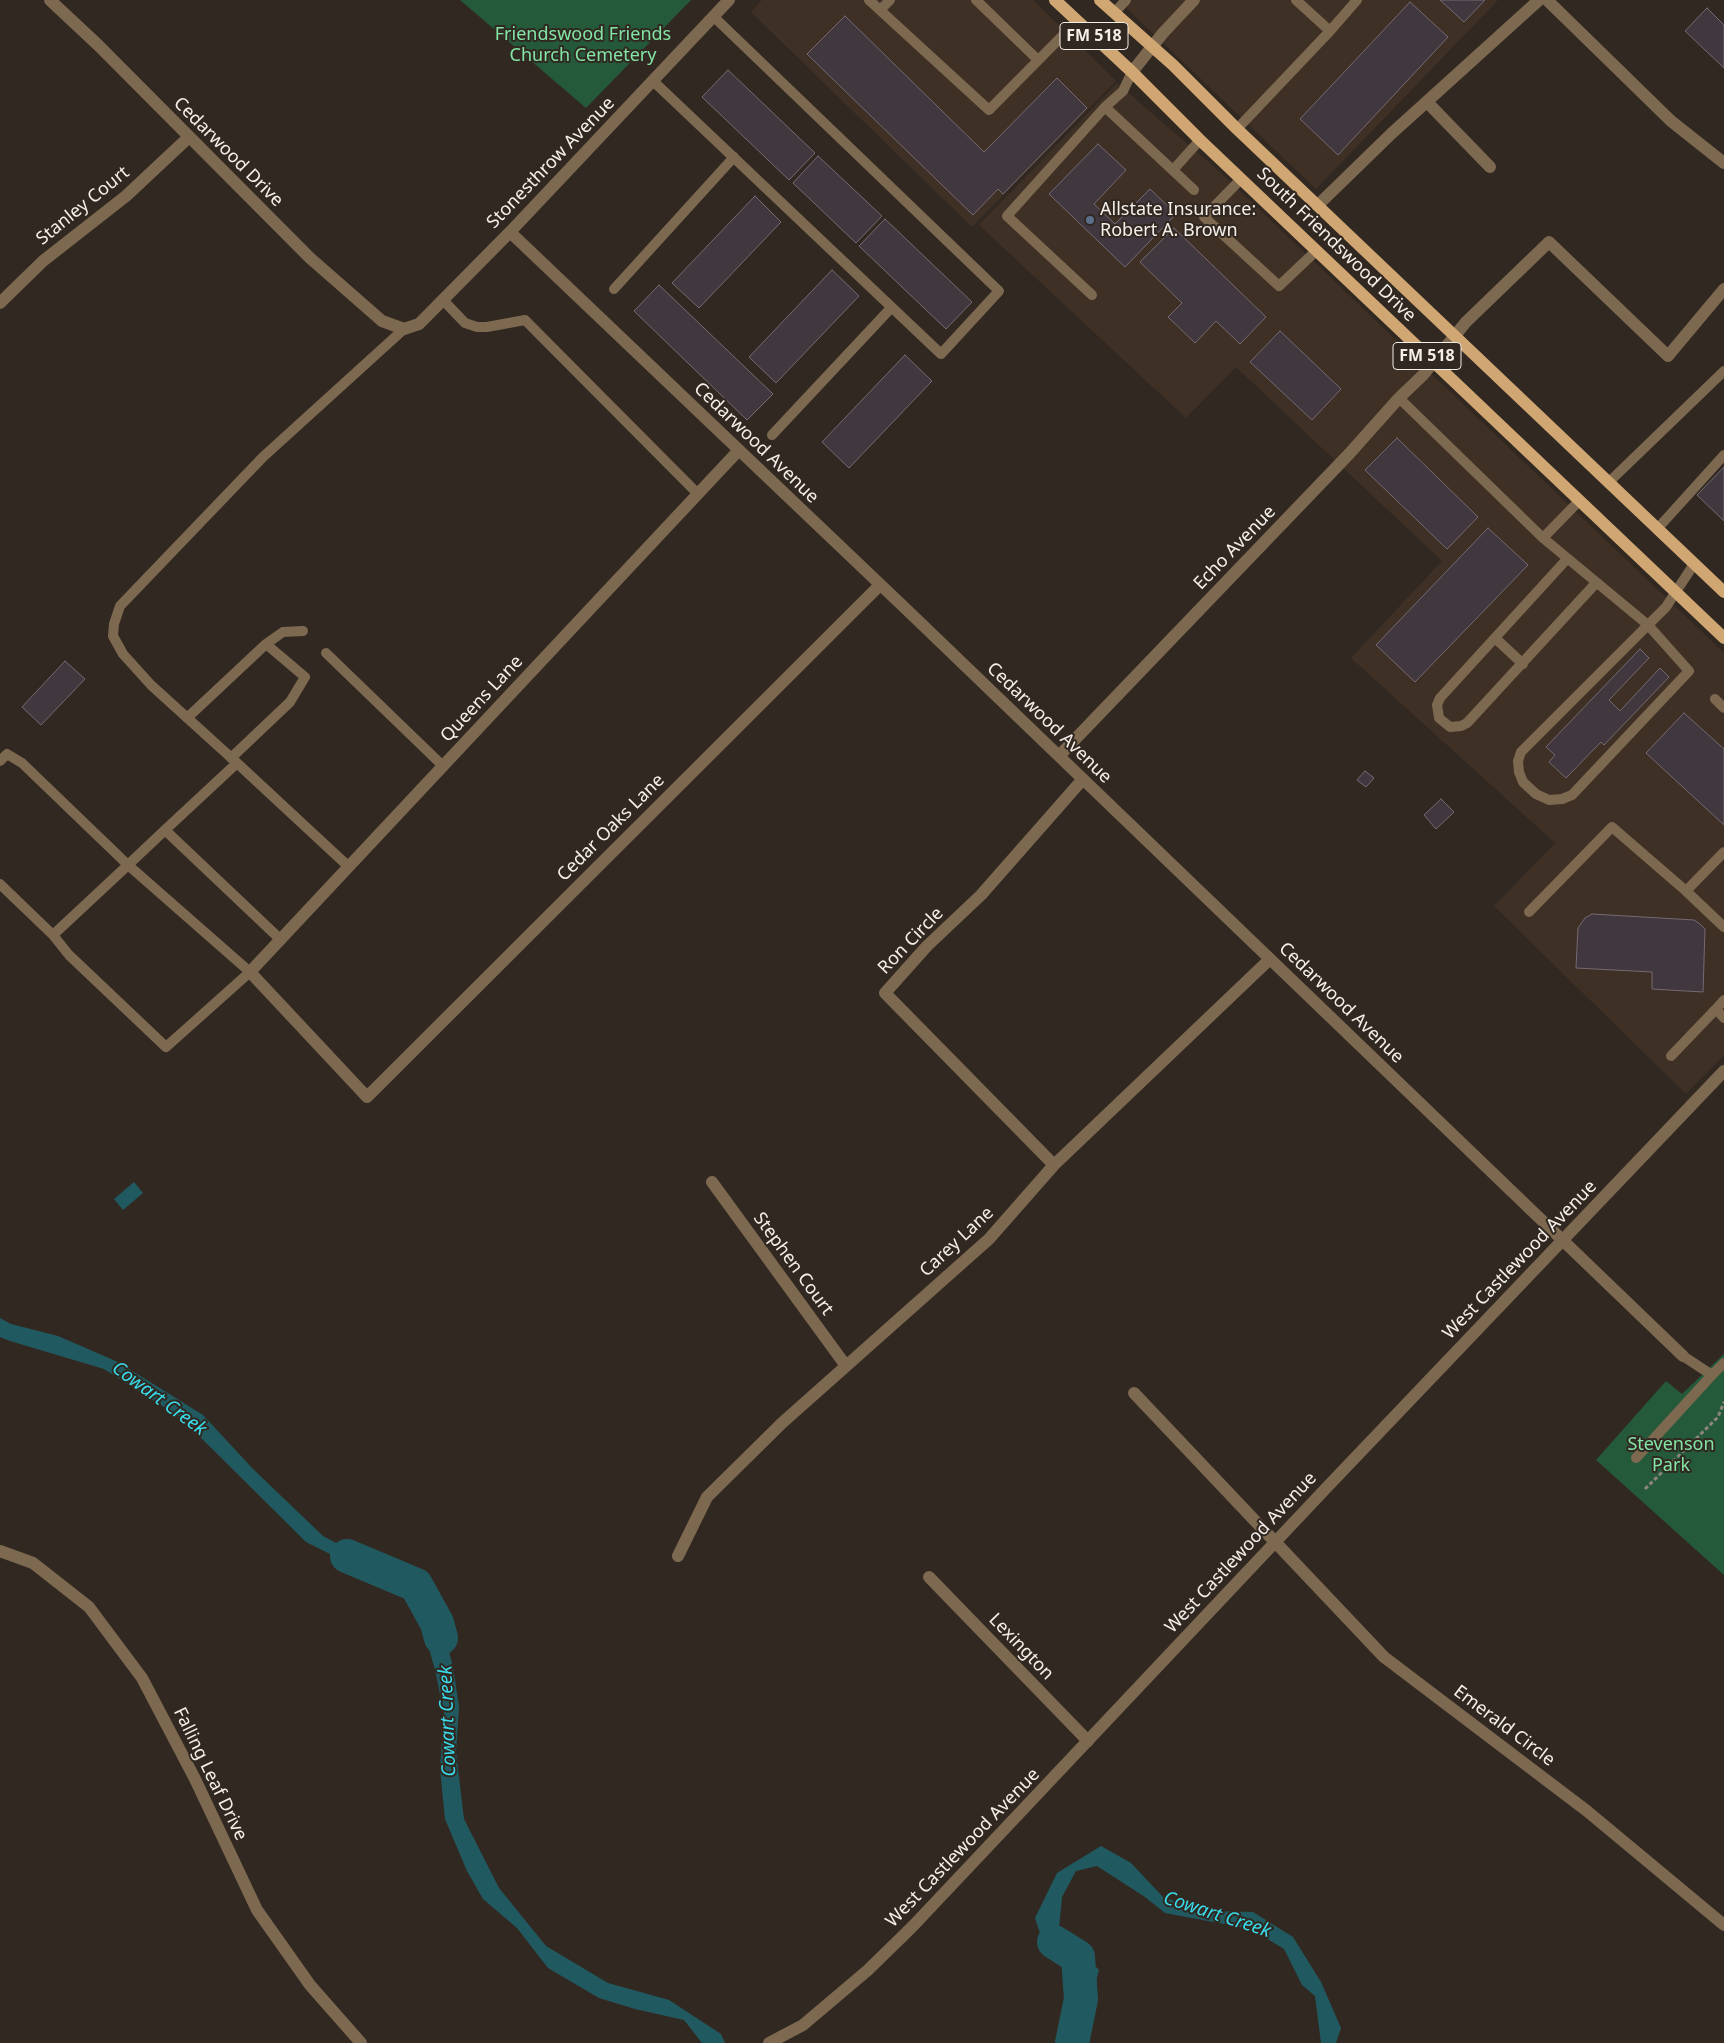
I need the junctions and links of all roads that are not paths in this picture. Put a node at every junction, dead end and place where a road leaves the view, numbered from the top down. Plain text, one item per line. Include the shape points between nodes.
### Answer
1 (50, 0) edge
2 (729, 0) edge
3 (869, 0) edge
4 (890, 0) edge
5 (976, 0) edge
6 (1055, 0) edge
7 (1100, 0) edge
8 (1126, 0) edge
9 (1194, 0) edge
10 (1296, 0) edge
11 (1357, 0) edge
12 (1539, 0) edge
13 (1547, 0) edge
14 (880, 10) junction
15 (1114, 13) junction
16 (714, 16) junction
17 (1076, 20) junction
18 (1330, 31) junction
19 (1152, 46) junction
20 (1038, 60) junction
21 (1132, 72) junction
22 (653, 80) junction
23 (1427, 102) junction
24 (1105, 107) junction
25 (1238, 129) junction
26 (188, 136) junction
27 (1200, 140) junction
28 (734, 157) junction
29 (1724, 163) edge
30 (1490, 166) dead end
31 (1173, 170) junction
32 (1241, 179) junction
33 (1194, 190) dead end
34 (1318, 205) junction
35 (510, 232) junction
36 (1316, 251) junction
37 (614, 289) dead end
38 (1724, 289) edge
39 (1092, 294) dead end
40 (442, 300) junction
41 (0, 303) edge
42 (891, 308) junction
43 (404, 329) junction
44 (1455, 335) junction
45 (1433, 362) junction
46 (1724, 371) edge
47 (1399, 398) junction
48 (772, 435) dead end
49 (739, 450) junction
50 (1724, 455) edge
51 (1609, 482) junction
52 (698, 494) junction
53 (1579, 501) junction
54 (1658, 528) junction
55 (1543, 538) junction
56 (1568, 559) junction
57 (1694, 564) junction
58 (1596, 583) junction
59 (880, 585) junction
60 (1724, 592) edge
61 (1676, 593) junction
62 (1648, 625) junction
63 (303, 631) dead end
64 (1495, 638) junction
65 (1724, 638) edge
66 (266, 644) junction
67 (326, 653) dead end
68 (1523, 664) junction
69 (1715, 699) dead end
70 (1724, 708) edge
71 (188, 718) junction
72 (1059, 756) junction
73 (234, 760) junction
74 (0, 761) edge
75 (443, 766) junction
76 (1083, 780) junction
77 (165, 830) junction
78 (1724, 852) edge
79 (128, 866) junction
80 (349, 867) junction
81 (0, 884) edge
82 (1686, 891) junction
83 (1528, 912) dead end
84 (1724, 927) edge
85 (53, 935) junction
86 (281, 940) junction
87 (1270, 959) junction
88 (250, 972) junction
89 (1724, 1000) edge
90 (1716, 1009) junction
91 (1724, 1018) edge
92 (1670, 1056) dead end
93 (1724, 1071) edge
94 (1054, 1165) junction
95 (712, 1182) dead end
96 (1563, 1240) junction
97 (1683, 1356) joint
98 (1724, 1363) edge
99 (846, 1366) junction
100 (1712, 1375) junction
101 (1134, 1393) dead end
102 (1636, 1458) dead end
103 (1276, 1542) junction
104 (0, 1551) edge
105 (678, 1556) dead end
106 (929, 1577) dead end
107 (1088, 1741) junction
108 (1724, 1925) edge
109 (361, 2043) edge
110 (769, 2043) edge

1 - 26 street, Cedarwood Drive
2 - 16 street, Stonesthrow Avenue
3 - 14 lane
4 - 14 lane
5 - 20 lane
6 - 17 main road, South Friendswood Drive / FM 518
7 - 15 main road, South Friendswood Drive / FM 518
8 - 15 lane
9 - 19 street
10 - 18 lane
11 - 18 lane
12 - 23 street
13 - 29 street via 1670,121
14 - 20 lane via 989,110
15 - 19 main road, South Friendswood Drive / FM 518
16 - 22 street, Stonesthrow Avenue
16 - 42 lane via 1000,291 941,354
17 - 20 lane
17 - 21 main road, South Friendswood Drive / FM 518
18 - 25 lane
19 - 21 street
19 - 25 main road, South Friendswood Drive / FM 518
21 - 24 lane via 1123,91
21 - 27 main road, South Friendswood Drive / FM 518
22 - 28 lane
22 - 35 street, Stonesthrow Avenue
23 - 30 street
23 - 34 street
24 - 31 lane
24 - 39 lane via 1007,216
25 - 34 main road, South Friendswood Drive / FM 518
26 - 41 street, Stanley Court via 126,196 43,261
26 - 43 street, Cedarwood Drive via 310,258 386,323
27 - 31 lane
27 - 32 main road, South Friendswood Drive / FM 518
28 - 37 lane
28 - 42 lane
31 - 33 lane
32 - 36 main road, South Friendswood Drive / FM 518
32 - 36 lane via 1204,217 1279,286
34 - 44 main road, South Friendswood Drive / FM 518
35 - 40 street, Stonesthrow Avenue
35 - 49 street, Cedarwood Avenue
36 - 45 main road, South Friendswood Drive / FM 518
38 - 44 street, Echo Avenue via 1668,356 1549,242
40 - 43 street, Stonesthrow Avenue via 419,324
40 - 52 lane via 465,323 477,327 525,320
42 - 48 lane
43 - 71 lane via 263,457 120,606 112,636 123,654 151,685
44 - 45 street, Echo Avenue
44 - 51 main road, South Friendswood Drive / FM 518
45 - 47 street, Echo Avenue
45 - 53 main road, South Friendswood Drive / FM 518
46 - 51 lane
47 - 55 lane
47 - 72 street, Echo Avenue
49 - 52 street, Queens Lane
49 - 59 street, Cedarwood Avenue
50 - 54 lane
51 - 54 main road, South Friendswood Drive / FM 518
52 - 75 street, Queens Lane
53 - 55 lane
53 - 61 main road, South Friendswood Drive / FM 518
54 - 57 main road, South Friendswood Drive / FM 518
55 - 56 lane
56 - 58 lane
56 - 64 lane
57 - 60 main road, South Friendswood Drive / FM 518
57 - 61 lane
58 - 62 lane
58 - 68 lane
59 - 72 street, Cedarwood Avenue
59 - 88 street, Cedar Oaks Lane via 367,1097
61 - 62 lane
61 - 65 main road, South Friendswood Drive / FM 518
62 - 62 lane via 1522,752 1518,772 1536,794 1549,800 1572,795 1689,671
63 - 66 lane via 284,632
64 - 68 lane
64 - 68 lane via 1440,698 1437,705 1439,718 1450,727 1467,723
66 - 71 lane
66 - 73 lane via 305,677 290,702
67 - 75 lane
69 - 70 lane
71 - 73 lane
72 - 76 street, Cedarwood Avenue
73 - 77 lane
73 - 80 lane
74 - 79 lane via 7,754 22,763
75 - 80 street, Queens Lane
76 - 87 street, Cedarwood Avenue
76 - 94 street, Ron Circle via 981,896 927,946 885,993
77 - 79 lane
77 - 86 lane
78 - 82 lane
79 - 85 lane
79 - 88 lane
80 - 86 street, Queens Lane
81 - 85 lane
82 - 83 lane via 1612,827
82 - 84 lane
85 - 88 lane via 166,1047
86 - 88 street, Queens Lane
87 - 94 street, Carey Lane
87 - 96 street, Cedarwood Avenue
89 - 90 lane
90 - 91 lane
90 - 92 lane
93 - 96 street, West Castlewood Avenue
94 - 99 street, Carey Lane via 989,1239
95 - 99 street, Stephen Court
96 - 97 street, Cedarwood Avenue
96 - 103 street, West Castlewood Avenue
97 - 100 lane
98 - 100 lane
99 - 105 street, Carey Lane via 706,1497
100 - 102 lane
101 - 103 street, Emerald Circle
103 - 107 street, West Castlewood Avenue
103 - 108 street, Emerald Circle via 1384,1657 1587,1811
104 - 109 street, Falling Leaf Drive via 33,1563 89,1607 142,1678 195,1779 257,1910 310,1985
106 - 107 street, Lexington
107 - 110 street, West Castlewood Avenue via 914,1926 868,1970 803,2025

